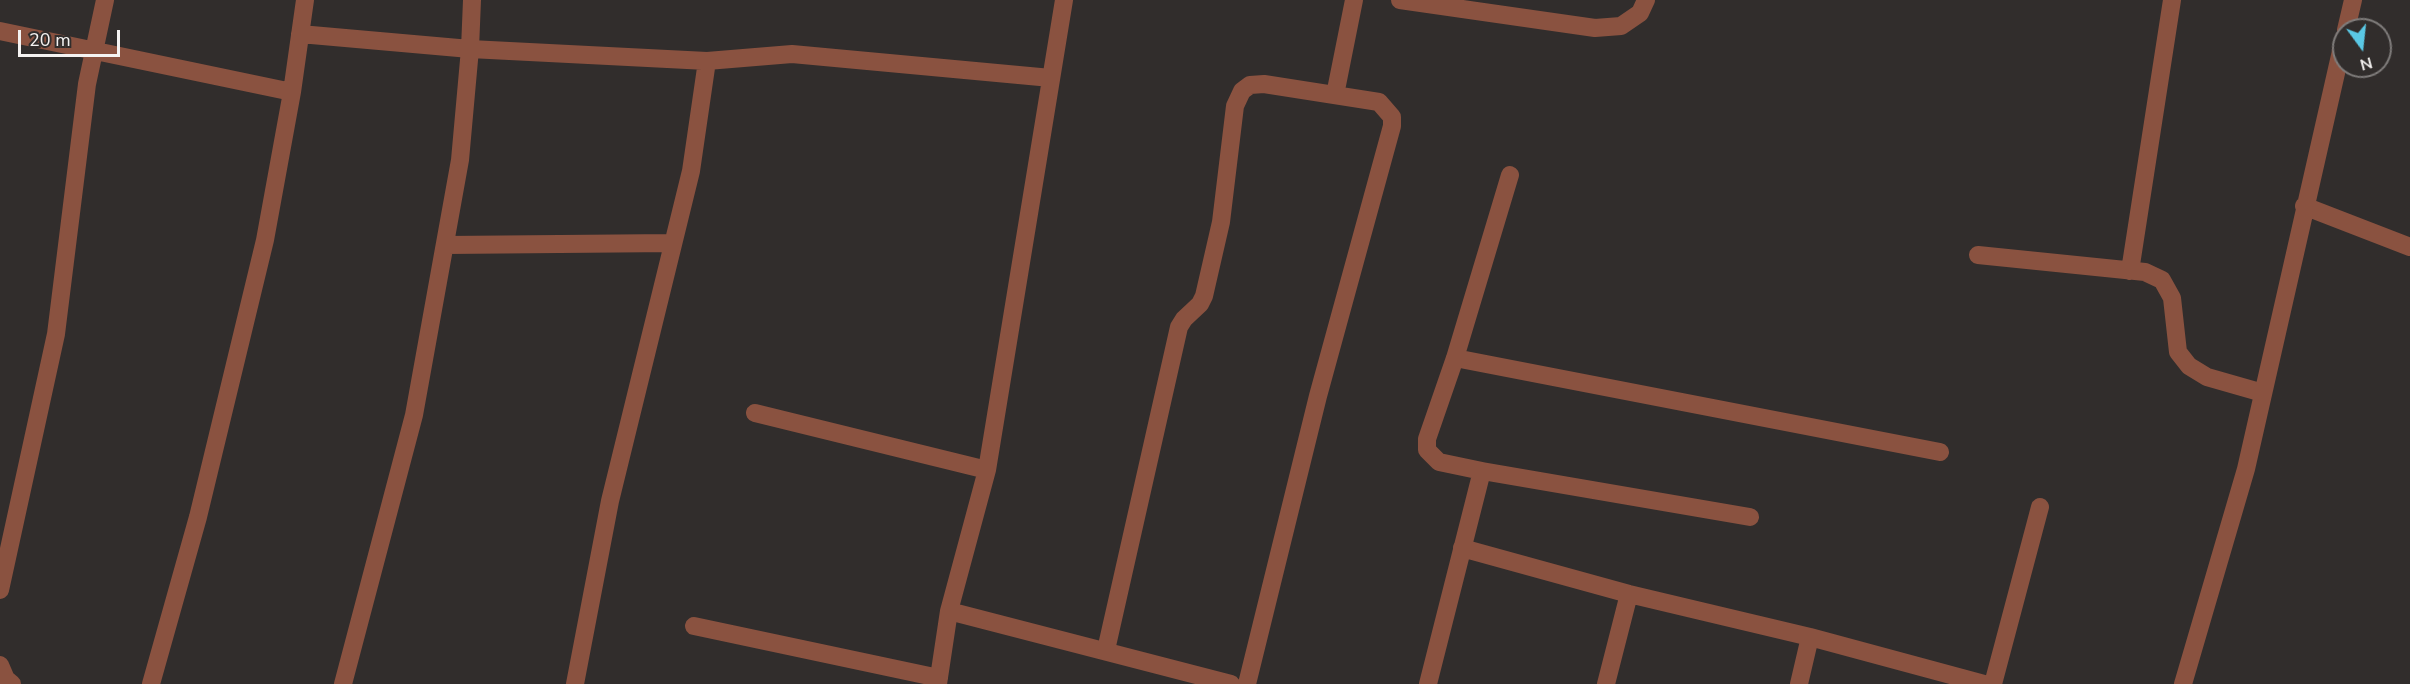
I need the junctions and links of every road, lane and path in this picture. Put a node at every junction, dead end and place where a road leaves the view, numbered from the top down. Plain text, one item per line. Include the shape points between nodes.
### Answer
1 (105, 0) edge
2 (305, 0) edge
3 (472, 0) edge
4 (1064, 0) edge
5 (1354, 0) edge
6 (1400, 0) edge
7 (1646, 0) edge
8 (2172, 0) edge
9 (2353, 0) edge
10 (2349, 18) edge
11 (0, 31) edge
12 (300, 34) junction
13 (470, 49) junction
14 (94, 50) junction
15 (707, 61) junction
16 (1051, 78) junction
17 (2334, 78) edge
18 (292, 92) junction
19 (1335, 95) junction
20 (1510, 175) dead end
21 (2304, 206) junction
22 (674, 243) junction
23 (446, 245) junction
24 (2410, 247) edge
25 (1978, 255) dead end
26 (2130, 271) junction
27 (1455, 358) junction
28 (2264, 393) junction
29 (755, 413) dead end
30 (1940, 452) dead end
31 (987, 470) junction
32 (1482, 471) junction
33 (2040, 507) dead end
34 (1750, 517) dead end
35 (1462, 548) junction
36 (1, 579) edge
37 (1629, 594) junction
38 (950, 611) junction
39 (694, 626) dead end
40 (1810, 637) junction
41 (1106, 650) junction
42 (0, 665) edge
43 (939, 681) edge
44 (12, 684) edge
45 (151, 684) edge
46 (343, 684) edge
47 (575, 684) edge
48 (1231, 684) edge
49 (1247, 684) edge
50 (1428, 684) edge
51 (1606, 684) edge
52 (1799, 684) edge
53 (1983, 684) edge
54 (1993, 684) edge
55 (2183, 684) edge

1 - 14 street
2 - 12 street
3 - 13 street
4 - 16 street
5 - 19 street
6 - 7 street via 1595,28 1621,26 1640,13
8 - 26 street
9 - 10 street
11 - 14 street
12 - 13 street
12 - 18 street
13 - 15 street
13 - 23 street
14 - 18 street
14 - 36 street via 56,334
15 - 16 street via 792,54
15 - 22 street via 691,171
16 - 31 street
17 - 21 street
18 - 45 street via 265,240 198,517
19 - 41 street via 1250,85 1235,106 1221,222 1211,267 1200,304 1179,327
19 - 49 street via 1380,102 1392,117 1392,126 1318,396
20 - 27 street
21 - 24 street
21 - 28 street
22 - 23 street
22 - 47 street via 610,501
23 - 46 street via 414,415
25 - 26 street
26 - 28 street via 2145,272 2162,280 2172,298 2178,352 2189,366 2207,377
27 - 30 street
27 - 32 street via 1427,438 1427,450 1439,462
28 - 55 street via 2246,470
29 - 31 street
31 - 38 street
32 - 34 street
32 - 35 street
33 - 54 street
35 - 37 street
35 - 50 street
37 - 40 street
37 - 51 street
38 - 41 street
38 - 43 street
39 - 43 street
40 - 52 street
40 - 53 street
41 - 48 street
42 - 44 street

